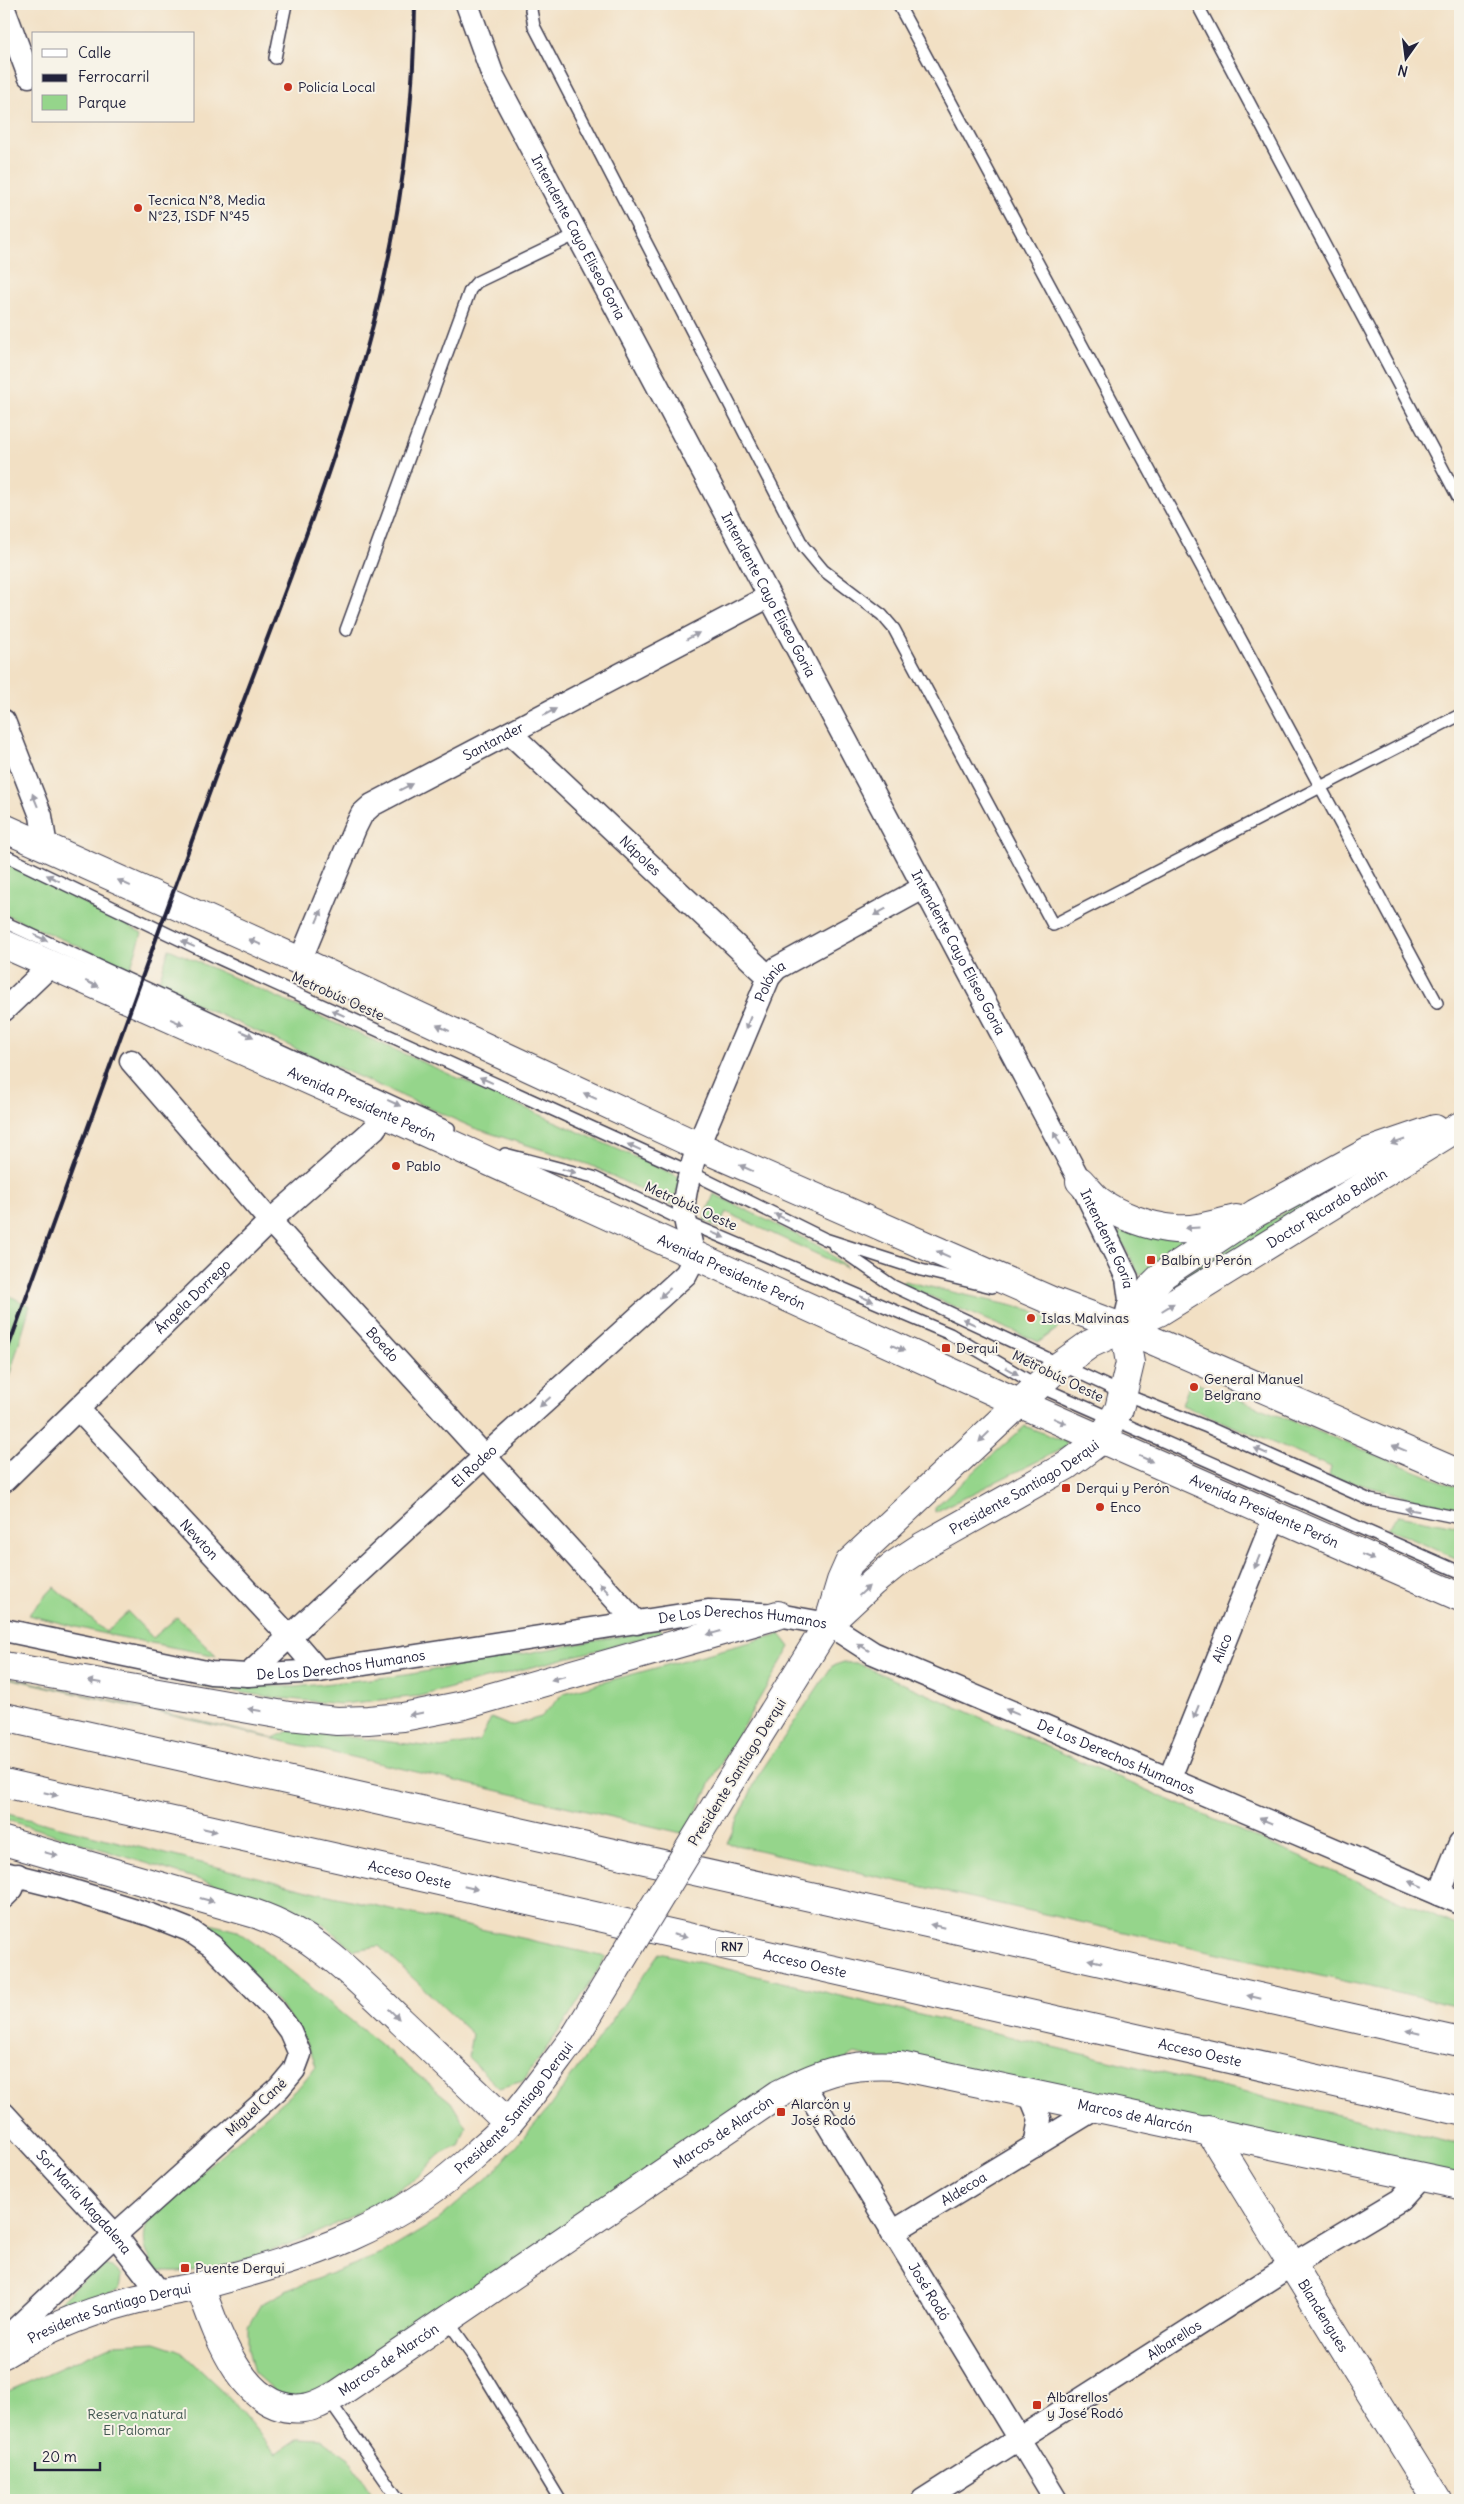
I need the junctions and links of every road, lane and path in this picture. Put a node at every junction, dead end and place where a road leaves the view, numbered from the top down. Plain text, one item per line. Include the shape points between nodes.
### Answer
1 (286, 4) edge
2 (467, 4) edge
3 (533, 4) edge
4 (898, 4) edge
5 (1197, 4) edge
6 (4, 9) edge
7 (275, 58) dead end
8 (28, 76) dead end
9 (577, 234) junction
10 (1460, 500) edge
11 (768, 597) junction
12 (346, 630) dead end
13 (1460, 715) edge
14 (4, 721) edge
15 (510, 734) junction
16 (1321, 788) junction
17 (4, 828) edge
18 (46, 847) junction
19 (4, 855) edge
20 (923, 888) junction
21 (4, 922) edge
22 (4, 944) edge
23 (300, 961) junction
24 (51, 965) junction
25 (769, 978) junction
26 (1437, 1003) dead end
27 (4, 1010) edge
28 (131, 1061) dead end
29 (385, 1114) junction
30 (1460, 1120) edge
31 (1460, 1126) edge
32 (460, 1134) dead end
33 (698, 1146) junction
34 (690, 1172) junction
35 (1080, 1181) junction
36 (1256, 1213) junction
37 (270, 1221) junction
38 (684, 1221) junction
39 (825, 1239) junction
40 (694, 1255) junction
41 (1052, 1301) junction
42 (1124, 1328) junction
43 (1059, 1366) junction
44 (1028, 1394) junction
45 (1124, 1394) junction
46 (78, 1409) junction
47 (1107, 1430) junction
48 (484, 1457) junction
49 (1460, 1474) edge
50 (4, 1481) edge
51 (1275, 1516) junction
52 (1460, 1518) edge
53 (1460, 1572) edge
54 (1460, 1597) edge
55 (778, 1615) junction
56 (637, 1623) junction
57 (828, 1624) junction
58 (4, 1630) edge
59 (289, 1636) junction
60 (4, 1666) edge
61 (319, 1671) junction
62 (248, 1675) junction
63 (4, 1717) edge
64 (1169, 1780) junction
65 (4, 1783) edge
66 (4, 1841) edge
67 (1460, 1843) edge
68 (11, 1874) edge
69 (1439, 1894) junction
70 (4, 1897) edge
71 (1460, 1903) edge
72 (1460, 2042) edge
73 (802, 2082) junction
74 (1029, 2092) junction
75 (1098, 2107) junction
76 (1460, 2111) edge
77 (4, 2114) edge
78 (508, 2123) junction
79 (1208, 2130) junction
80 (1035, 2146) junction
81 (1422, 2176) junction
82 (1460, 2185) edge
83 (891, 2233) junction
84 (114, 2235) junction
85 (1293, 2264) junction
86 (200, 2286) junction
87 (160, 2293) junction
88 (447, 2319) junction
89 (4, 2340) edge
90 (4, 2354) edge
91 (328, 2399) junction
92 (1019, 2441) junction
93 (399, 2500) edge
94 (560, 2500) edge
95 (923, 2500) edge
96 (1056, 2500) edge
97 (1437, 2500) edge

1 - 7 lane
2 - 9 street, Intendente Cayo Eliseo Goria via 493,76
3 - 16 lane via 534,26 803,546 823,570 882,615 894,629 1053,925
4 - 16 lane
5 - 10 lane
6 - 8 street
9 - 11 street, Intendente Cayo Eliseo Goria
9 - 12 lane via 477,282 470,290
15 -> 11 street, Santander
11 - 20 street, Intendente Cayo Eliseo Goria
13 - 16 lane
18 -> 14 street via 41,816
23 -> 15 street, Santander via 362,814 372,805
15 - 25 street, Nápoles
16 - 26 lane
17 - 18 main road
23 -> 18 main road
34 -> 19 lane, Metrobús Oeste via 218,958
20 -> 25 street, Polónia via 777,968
35 -> 20 street, Intendente Cayo Eliseo Goria
21 -> 32 lane
22 - 24 main road, Avenida Presidente Perón
33 -> 23 main road
24 - 27 street
24 -> 29 main road, Avenida Presidente Perón
25 -> 33 street, Polónia
28 - 37 street, Boedo
29 - 37 street, Ángela Dorrego via 374,1129
29 - 40 main road, Avenida Presidente Perón
30 -> 36 main road via 1368,1152
42 -> 31 main road, Doctor Ricardo Balbín via 1159,1312
33 - 34 street, Polónia
41 -> 33 main road
34 - 38 street, Polónia
39 -> 34 lane, Metrobús Oeste
36 -> 35 main road via 1202,1227 1175,1229 1118,1212 1098,1200
35 - 42 street, Intendente Goria via 1127,1278 1130,1300
36 - 42 main road via 1164,1274 1151,1287
37 - 46 street, Ángela Dorrego
37 - 48 street, Boedo
38 - 40 street, Polónia
40 -> 38 lane, Metrobús Oeste via 641,1223 500,1152 593,1177
38 -> 44 lane, Metrobús Oeste via 950,1334
39 - 41 lane, Metrobús Oeste via 922,1270
43 -> 39 lane, Metrobús Oeste via 893,1286
40 -> 44 main road, Avenida Presidente Perón
40 -> 48 street, El Rodeo via 686,1274
41 - 42 main road
42 - 43 main road, Doctor Ricardo Balbín via 1090,1344
42 - 45 main road, Presidente Santiago Derqui via 1130,1363
49 -> 42 main road
43 - 44 main road, Doctor Ricardo Balbín
43 - 45 lane, Metrobús Oeste
44 -> 47 main road, Avenida Presidente Perón
44 -> 57 main road, Presidente Santiago Derqui via 849,1563
45 - 47 main road, Presidente Santiago Derqui
52 -> 45 lane, Metrobús Oeste via 1370,1500 1207,1427
46 - 50 street, Ángela Dorrego
46 - 59 street, Newton
47 -> 51 main road, Avenida Presidente Perón
47 - 53 lane, Metrobús Oeste
57 -> 47 main road, Presidente Santiago Derqui via 894,1565 1066,1466
56 -> 48 street, Boedo
48 - 59 street, El Rodeo
51 -> 54 main road, Avenida Presidente Perón
51 -> 64 street, Alico
55 - 56 street, De Los Derechos Humanos via 708,1612
55 - 57 street, De Los Derechos Humanos
55 -> 60 main road via 464,1705 368,1720 337,1722 289,1716
56 - 61 street, De Los Derechos Humanos
64 -> 57 street, De Los Derechos Humanos via 873,1653
57 - 78 main road, Presidente Santiago Derqui, bridge via 576,2035
58 - 62 street, De Los Derechos Humanos via 211,1673
59 - 61 street, Newton
59 - 62 street, El Rodeo
61 - 62 street, De Los Derechos Humanos
72 -> 63 main road
69 -> 64 street, De Los Derechos Humanos
65 -> 76 main road, Acceso Oeste / RN7
66 -> 78 main road via 256,1914 297,1930 359,1981
67 - 69 street
68 - 70 street via 12,1889
68 - 84 street, Miguel Cané via 151,1915 189,1930 212,1946 273,2008 290,2031 300,2054 294,2070 279,2088
69 - 71 street, De Los Derechos Humanos
73 - 74 main road, Marcos de Alarcón via 841,2068 870,2064 900,2066
73 - 83 street, José Rodó
73 - 88 main road, Marcos de Alarcón via 779,2094
74 - 75 main road, Marcos de Alarcón
74 - 80 street via 1040,2119
75 - 79 main road, Marcos de Alarcón
75 - 80 street, Aldecoa
77 - 84 street, Sor María Magdalena
78 - 86 main road, Presidente Santiago Derqui via 461,2168 415,2204 356,2236 298,2258
79 - 81 main road, Marcos de Alarcón
79 - 85 main road, Blandengues
80 - 83 street, Aldecoa
81 - 82 main road, Marcos de Alarcón
81 - 85 street, Albarellos via 1400,2200
83 - 92 street, José Rodó
84 - 87 street, Sor María Magdalena
84 - 89 street, Miguel Cané
85 - 92 street, Albarellos
85 - 97 main road, Blandengues
86 - 87 main road, Presidente Santiago Derqui
86 - 91 main road, Marcos de Alarcón via 221,2341 233,2364 252,2388 271,2404 290,2409 316,2406
87 - 90 main road, Presidente Santiago Derqui via 76,2317
88 - 91 main road, Marcos de Alarcón
88 - 94 lane
91 - 93 lane
92 - 95 street, Albarellos
92 - 96 street, José Rodó

